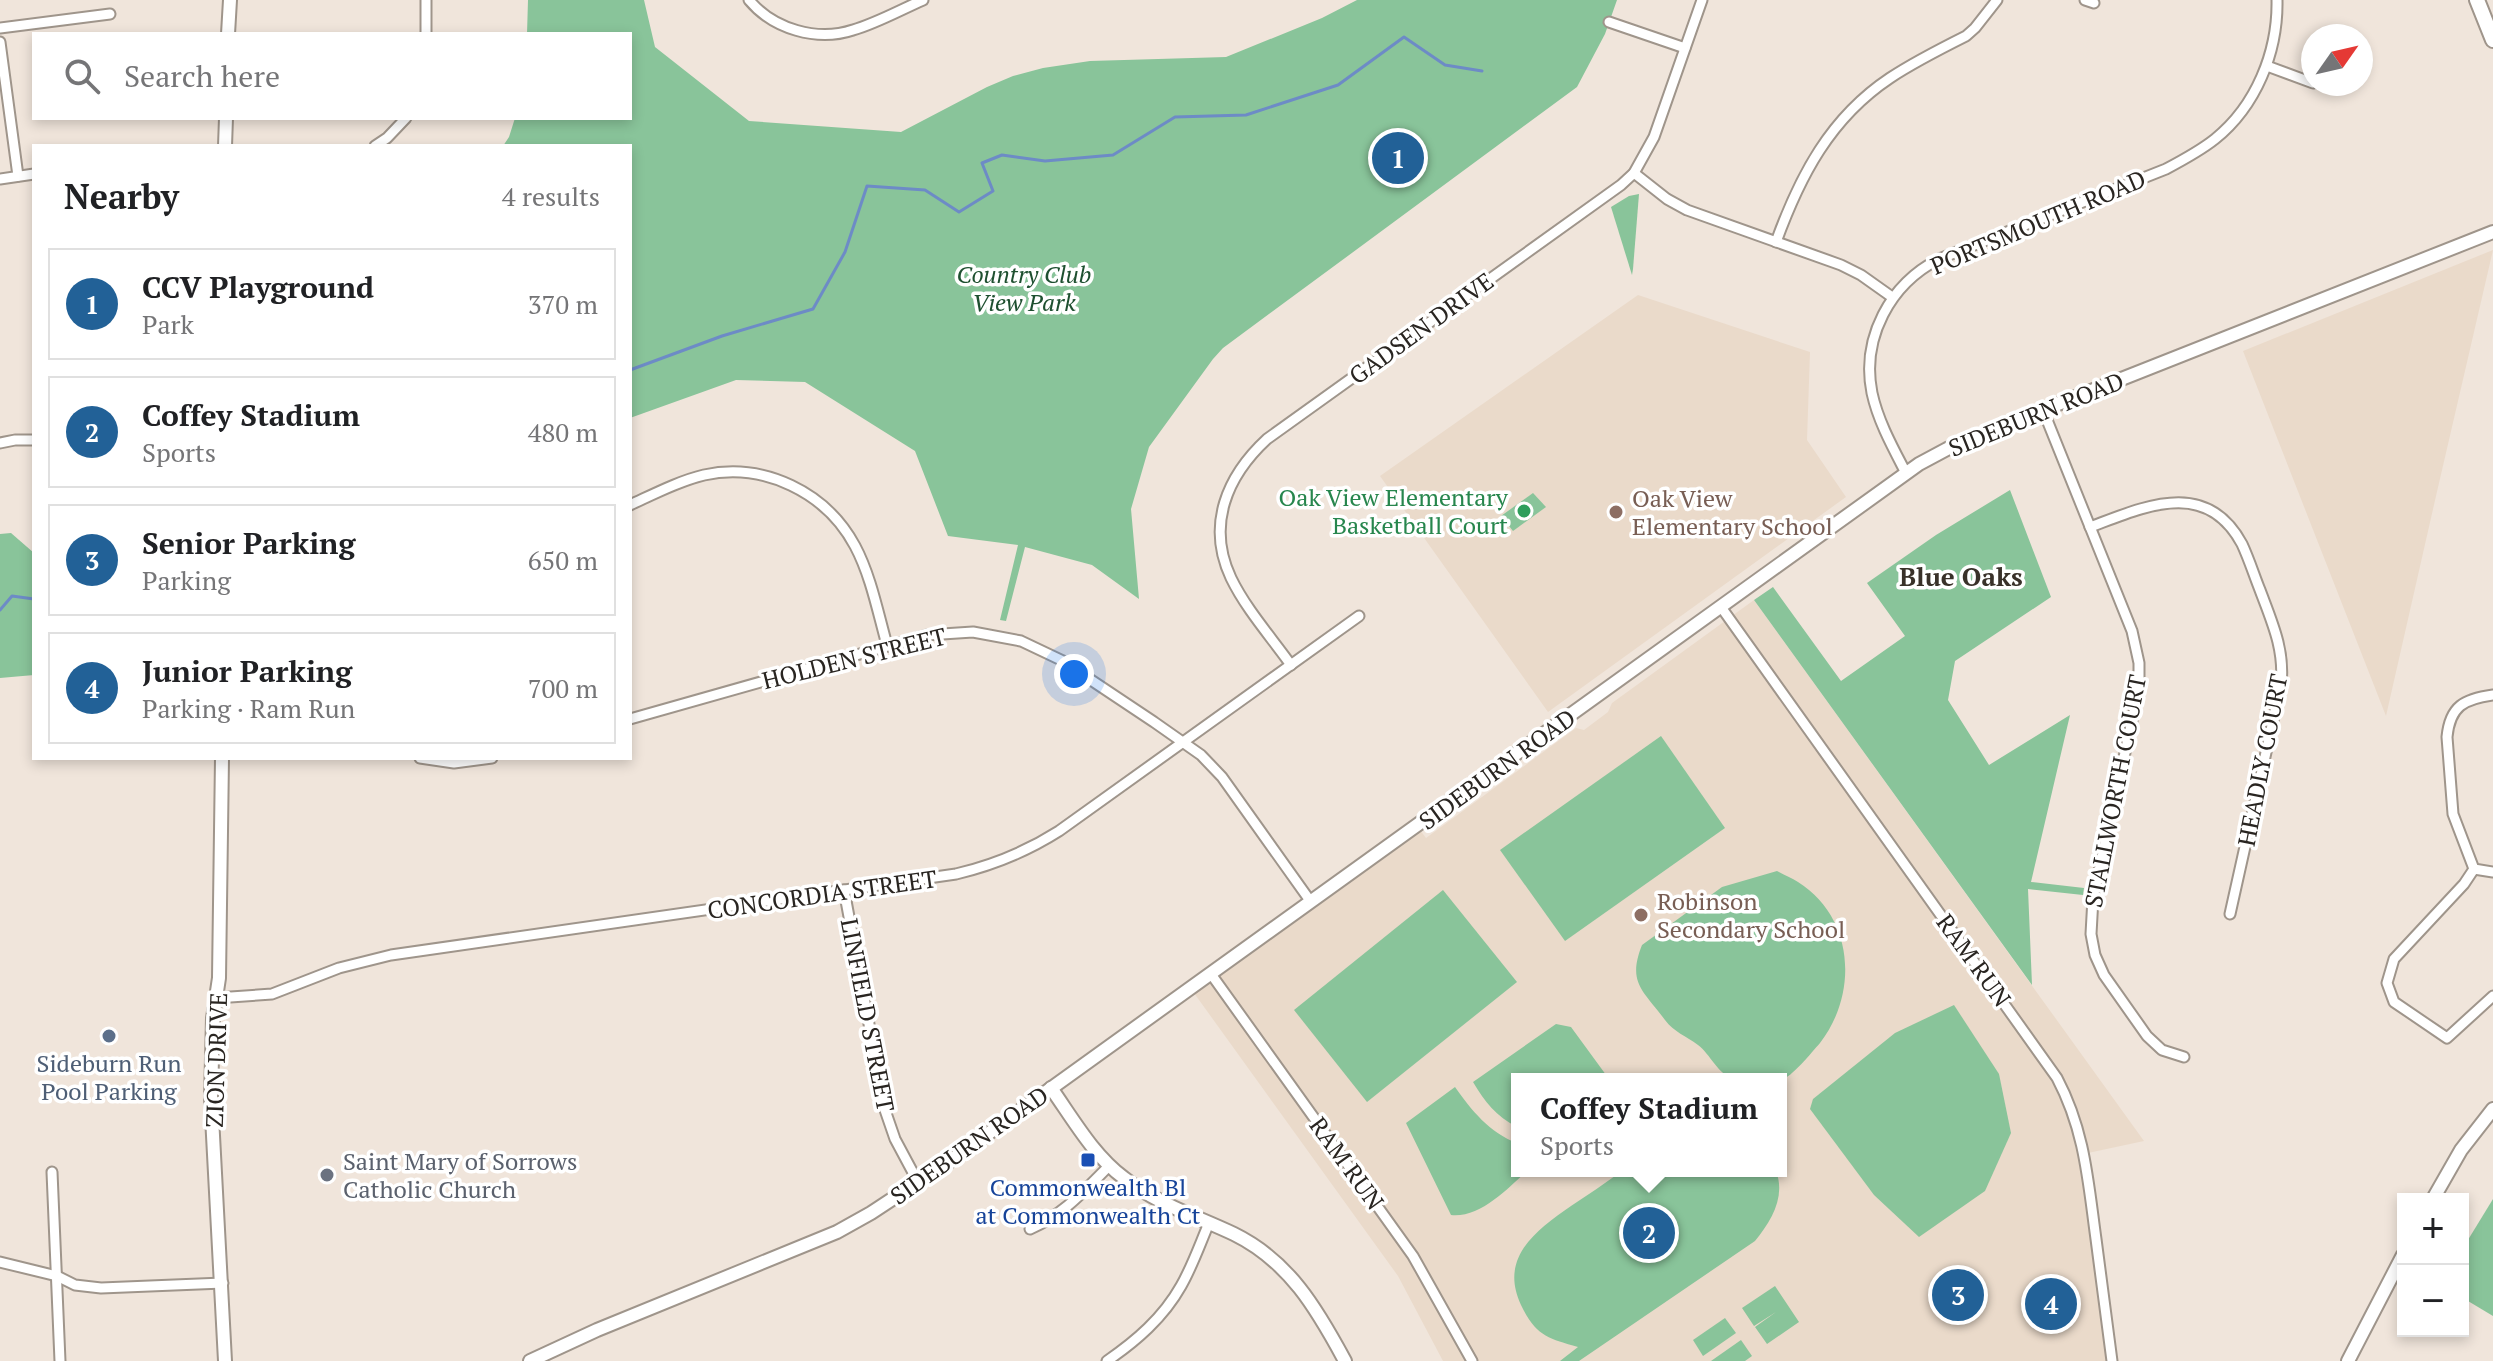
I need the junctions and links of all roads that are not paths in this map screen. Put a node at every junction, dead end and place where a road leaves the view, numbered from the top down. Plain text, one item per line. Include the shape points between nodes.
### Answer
1 (230, 0) edge
2 (426, 0) edge
3 (749, 0) edge
4 (923, 0) edge
5 (1702, 0) edge
6 (1997, 0) edge
7 (2277, 0) edge
8 (2477, 0) edge
9 (110, 14) dead end
10 (1609, 22) dead end
11 (0, 28) edge
12 (228, 32) edge
13 (426, 32) edge
14 (2493, 40) edge
15 (0, 42) edge
16 (1685, 48) junction
17 (2267, 66) junction
18 (2301, 79) edge
19 (226, 120) edge
20 (404, 120) edge
21 (225, 144) edge
22 (378, 144) edge
23 (1634, 173) junction
24 (32, 174) edge
25 (18, 176) junction
26 (0, 179) edge
27 (2493, 232) edge
28 (1776, 242) junction
29 (1892, 297) junction
30 (2043, 410) junction
31 (32, 440) edge
32 (0, 443) edge
33 (1906, 473) junction
34 (632, 504) edge
35 (2090, 527) junction
36 (1721, 607) junction
37 (1359, 616) dead end
38 (887, 645) junction
39 (1291, 665) junction
40 (2493, 695) edge
41 (632, 718) edge
42 (1182, 742) junction
43 (222, 760) edge
44 (435, 760) edge
45 (477, 760) edge
46 (2474, 869) junction
47 (2493, 872) edge
48 (844, 890) junction
49 (1311, 902) junction
50 (2230, 914) dead end
51 (1211, 974) junction
52 (2493, 996) edge
53 (216, 998) junction
54 (2184, 1057) dead end
55 (1051, 1088) junction
56 (2493, 1109) edge
57 (1109, 1166) junction
58 (52, 1172) dead end
59 (918, 1182) junction
60 (2436, 1193) edge
61 (1209, 1223) junction
62 (1030, 1229) dead end
63 (0, 1262) edge
64 (2398, 1265) edge
65 (57, 1276) junction
66 (223, 1283) junction
67 (60, 1361) edge
68 (227, 1361) edge
69 (530, 1361) edge
70 (1107, 1361) edge
71 (1345, 1361) edge
72 (1472, 1361) edge
73 (2112, 1361) edge
74 (2348, 1361) edge

1 - 12 street
2 - 13 street
3 - 4 street via 770,19 814,34 851,31
5 - 16 street, GADSEN DRIVE
6 - 28 street via 1966,36 1888,79 1838,125 1803,176
7 - 17 street, PORTSMOUTH ROAD
8 - 14 main road
9 - 11 street
10 - 16 street
15 - 25 street
16 - 23 street, GADSEN DRIVE via 1654,137
17 - 18 street
17 - 29 street, PORTSMOUTH ROAD via 2247,104 2195,154 1939,259
19 - 21 street
20 - 22 street
23 - 28 street via 1687,210
23 - 39 street, GADSEN DRIVE via 1267,439 1241,466 1223,511 1225,560 1240,594
24 - 25 street
25 - 26 street
27 - 30 street, SIDEBURN ROAD
28 - 29 street via 1841,265
29 - 33 street, PORTSMOUTH ROAD via 1875,335 1870,378 1875,405
30 - 33 street, SIDEBURN ROAD via 1947,449
30 - 35 street, STALLWORTH COURT
31 - 32 street
33 - 36 street, SIDEBURN ROAD
34 - 38 street via 716,473 750,473 798,488 834,515 857,548
35 - 50 street, HEADLY COURT via 2167,502 2205,508 2223,520 2242,545 2276,633 2281,685
35 - 54 street, STALLWORTH COURT via 2132,631 2140,677 2093,897 2091,934 2104,975 2147,1036 2162,1050
36 - 49 street, SIDEBURN ROAD
36 - 73 street, RAM RUN via 2061,1086 2086,1160
37 - 39 street, CONCORDIA STREET
38 - 41 street, HOLDEN STREET
38 - 42 street, HOLDEN STREET via 957,632 1021,641 1061,660
39 - 42 street, CONCORDIA STREET
40 - 46 street via 2468,699 2448,726 2453,814
42 - 48 street, CONCORDIA STREET via 1059,831 1014,856 956,874
42 - 49 street, HOLDEN STREET via 1222,777
43 - 53 street, ZION DRIVE
44 - 45 street
46 - 47 street
46 - 52 street via 2394,959 2387,983 2394,1002 2447,1038
48 - 53 street, CONCORDIA STREET via 391,955 272,994
48 - 59 street, LINFIELD STREET via 885,1110
49 - 51 street, SIDEBURN ROAD
51 - 55 street, SIDEBURN ROAD
51 - 72 street, RAM RUN via 1413,1256
53 - 66 street, ZION DRIVE via 211,1098
55 - 57 street
55 - 59 street, SIDEBURN ROAD
56 - 60 street
57 - 61 street via 1164,1204
57 - 62 street via 1070,1206
58 - 65 street
59 - 69 street, SIDEBURN ROAD via 837,1232
61 - 70 street via 1181,1286 1160,1316
61 - 71 street via 1258,1248 1289,1275 1310,1299
63 - 65 street
64 - 74 street
65 - 66 street via 101,1288
65 - 67 street
66 - 68 street, ZION DRIVE

